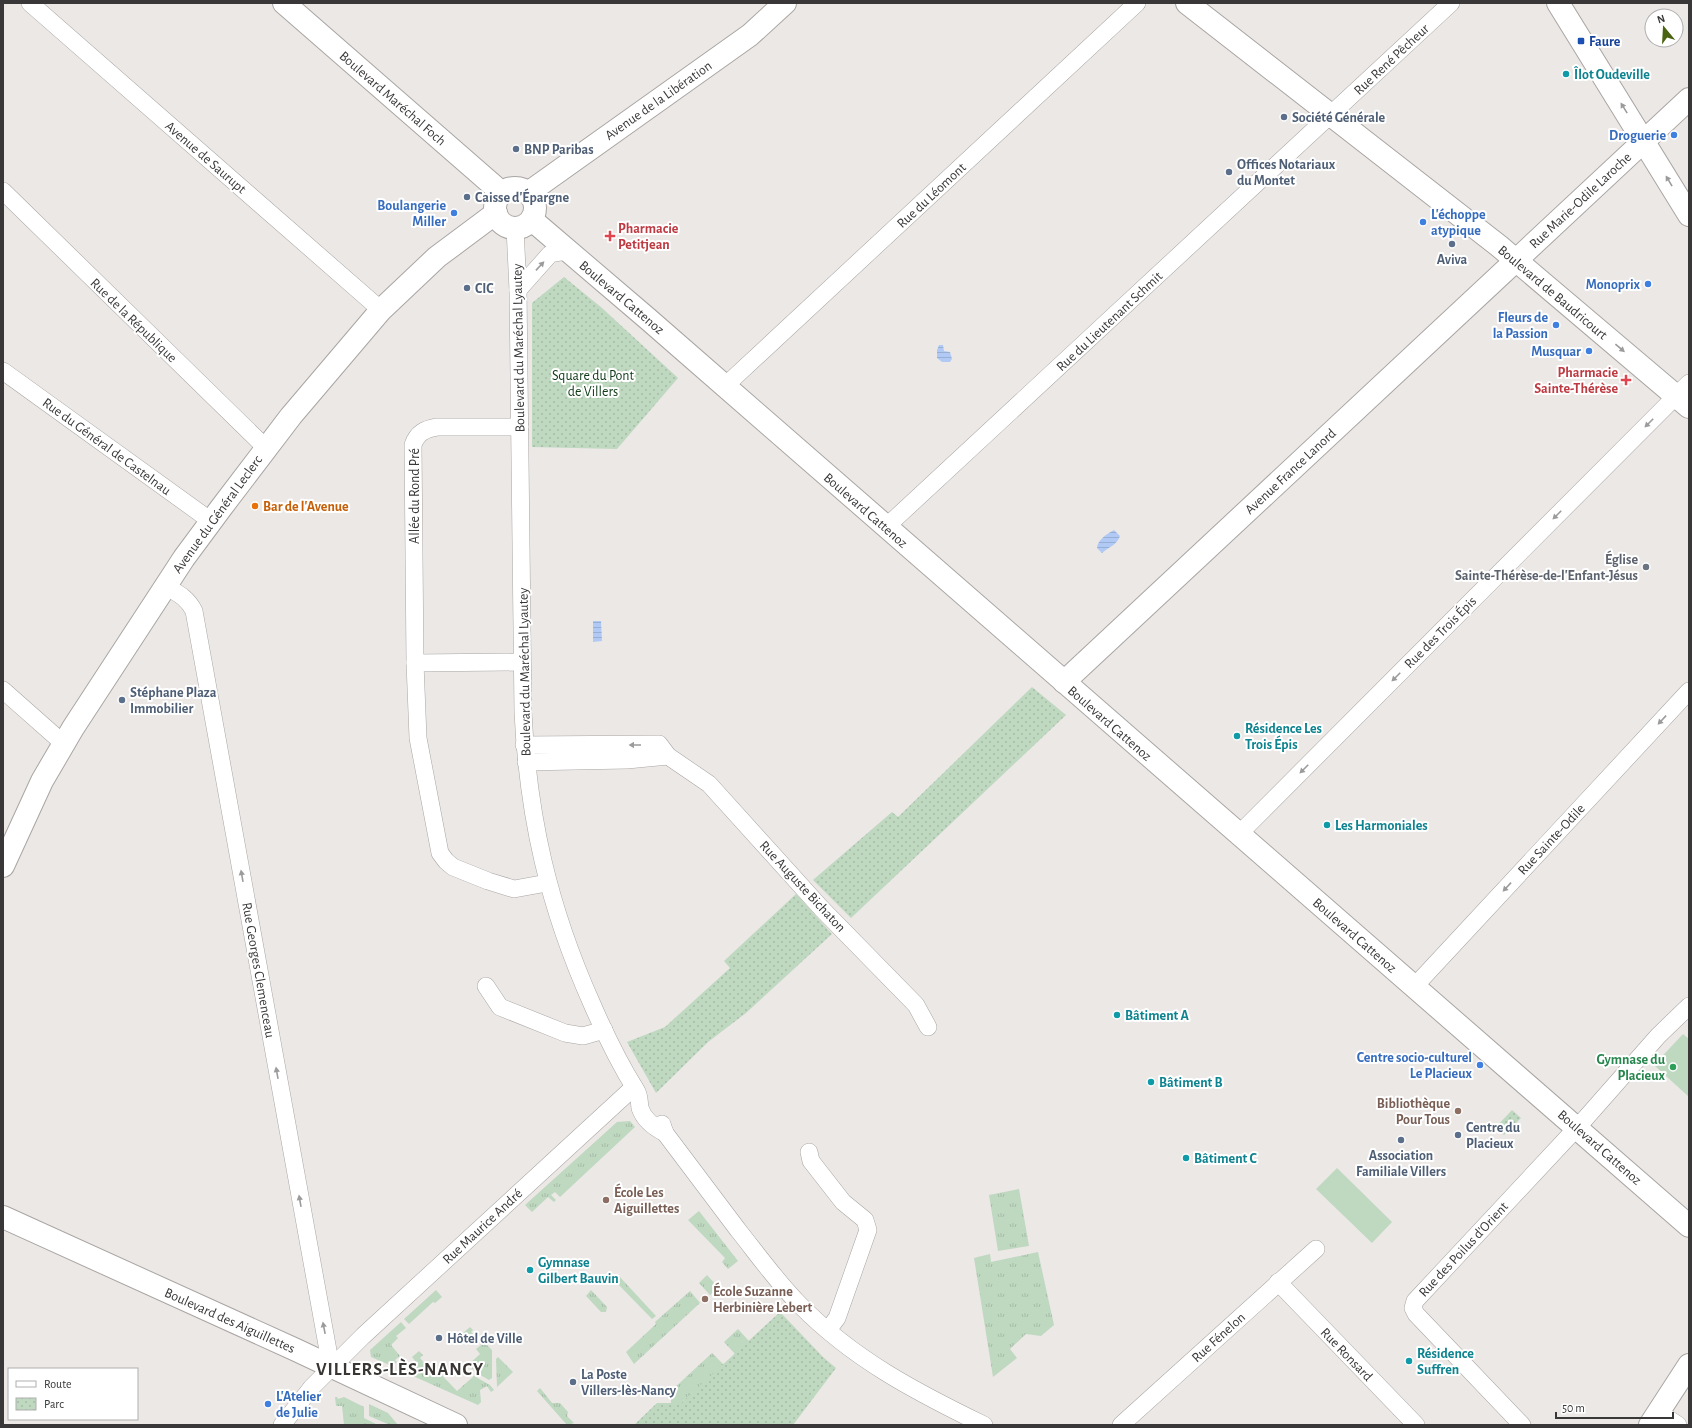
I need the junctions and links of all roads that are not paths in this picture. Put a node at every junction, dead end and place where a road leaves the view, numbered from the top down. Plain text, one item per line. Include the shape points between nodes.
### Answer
1 (30, 3) edge
2 (284, 3) edge
3 (1138, 3) edge
4 (1187, 3) edge
5 (1451, 3) edge
6 (1558, 3) edge
7 (776, 6) edge
8 (1689, 98) edge
9 (1331, 115) junction
10 (1644, 141) junction
11 (3, 191) edge
12 (528, 193) junction
13 (499, 203) junction
14 (1689, 215) edge
15 (523, 224) junction
16 (567, 251) junction
17 (1515, 260) junction
18 (518, 290) junction
19 (381, 310) junction
20 (3, 371) edge
21 (724, 386) junction
22 (1685, 395) edge
23 (520, 427) junction
24 (266, 448) junction
25 (211, 521) junction
26 (886, 527) junction
27 (165, 586) junction
28 (522, 662) junction
29 (415, 663) junction
30 (1064, 682) junction
31 (3, 690) edge
32 (1689, 691) edge
33 (64, 744) junction
34 (524, 745) junction
35 (668, 756) junction
36 (526, 762) junction
37 (1239, 834) junction
38 (3, 866) edge
39 (548, 883) junction
40 (486, 986) dead end
41 (1414, 987) junction
42 (1689, 1006) edge
43 (928, 1027) dead end
44 (604, 1030) junction
45 (636, 1090) junction
46 (1577, 1127) junction
47 (809, 1152) dead end
48 (3, 1217) edge
49 (1689, 1226) edge
50 (1316, 1249) dead end
51 (1278, 1282) junction
52 (828, 1330) junction
53 (1689, 1365) edge
54 (331, 1367) junction
55 (1654, 1419) edge
56 (282, 1425) edge
57 (456, 1425) edge
58 (984, 1425) edge
59 (1121, 1425) edge
60 (1416, 1425) edge
61 (1522, 1425) edge
62 (1678, 1425) edge

1 - 19 street, Avenue de Saurupt
2 - 13 street, Boulevard Maréchal Foch
3 - 21 street, Rue du Léomont
4 - 9 street, Boulevard de Baudricourt
5 - 9 street, Rue René Pêcheur
10 -> 6 street
7 - 12 street, Avenue de la Libération via 750,35
8 - 10 street, Rue Marie-Odile Laroche
9 - 17 street, Boulevard de Baudricourt
9 - 26 street, Rue du Lieutenant Schmit
14 -> 10 street
10 - 17 street, Rue Marie-Odile Laroche
11 - 24 street, Rue de la République
12 - 13 street via 512,188
12 - 15 street via 535,206
13 - 15 street via 503,224
13 - 19 street, Avenue du Général Leclerc
15 - 16 street, Boulevard Cattenoz
15 - 18 street, Boulevard du Maréchal Lyautey
18 -> 16 street via 550,254
16 - 21 street, Boulevard Cattenoz
17 -> 22 street, Boulevard de Baudricourt
17 - 30 street, Avenue France Lanord
18 - 23 street, Boulevard du Maréchal Lyautey
19 - 24 street, Avenue du Général Leclerc
20 - 25 street, Rue du Général de Castelnau
21 - 26 street, Boulevard Cattenoz
22 -> 37 street, Rue des Trois Épis
23 - 28 street, Boulevard du Maréchal Lyautey
23 - 29 street, Allée du Rond Pré via 436,427 426,429 414,439
24 - 25 street, Avenue du Général Leclerc
25 - 27 street, Avenue du Général Leclerc
26 - 30 street, Boulevard Cattenoz
27 - 33 street, Avenue du Général Leclerc
54 -> 27 street, Rue Georges Clemenceau via 194,611 183,596
28 - 29 street
28 - 34 street, Boulevard du Maréchal Lyautey
29 - 39 street, Allée du Rond Pré via 420,755 440,853 453,867 507,887 524,888
30 - 37 street, Boulevard Cattenoz
31 - 33 street
32 -> 41 street, Rue Sainte-Odile
33 - 38 street, Avenue du Général Leclerc via 42,781
35 -> 34 street, Rue Auguste Bichaton via 659,744
34 - 36 street, Boulevard du Maréchal Lyautey
35 - 36 street via 627,760
35 - 43 street, Rue Auguste Bichaton via 709,784 822,909 916,1006
36 - 39 street, Boulevard du Maréchal Lyautey via 535,832
37 - 41 street, Boulevard Cattenoz
39 - 44 street, Boulevard du Maréchal Lyautey via 575,964
40 - 44 street via 500,1007 565,1033 583,1036
41 - 46 street, Boulevard Cattenoz
42 - 46 street via 1658,1036
44 - 45 street, Boulevard du Maréchal Lyautey
45 - 52 street, Boulevard du Maréchal Lyautey via 647,1097 660,1117 665,1133 784,1287
45 - 54 street, Rue Maurice André
46 - 49 street, Boulevard Cattenoz
46 - 61 street, Rue des Poilus d'Orient via 1414,1304 1416,1314
47 - 52 street via 811,1161 842,1202 865,1220 868,1230 837,1318
48 - 54 street, Boulevard des Aiguillettes
50 - 51 street, Rue Fénelon
51 - 59 street, Rue Fénelon
51 - 60 street, Rue Ronsard
52 - 58 street, Boulevard du Maréchal Lyautey via 902,1384
53 - 55 street
54 - 56 street, Rue Maurice André
54 - 57 street, Boulevard des Aiguillettes
55 - 62 street

